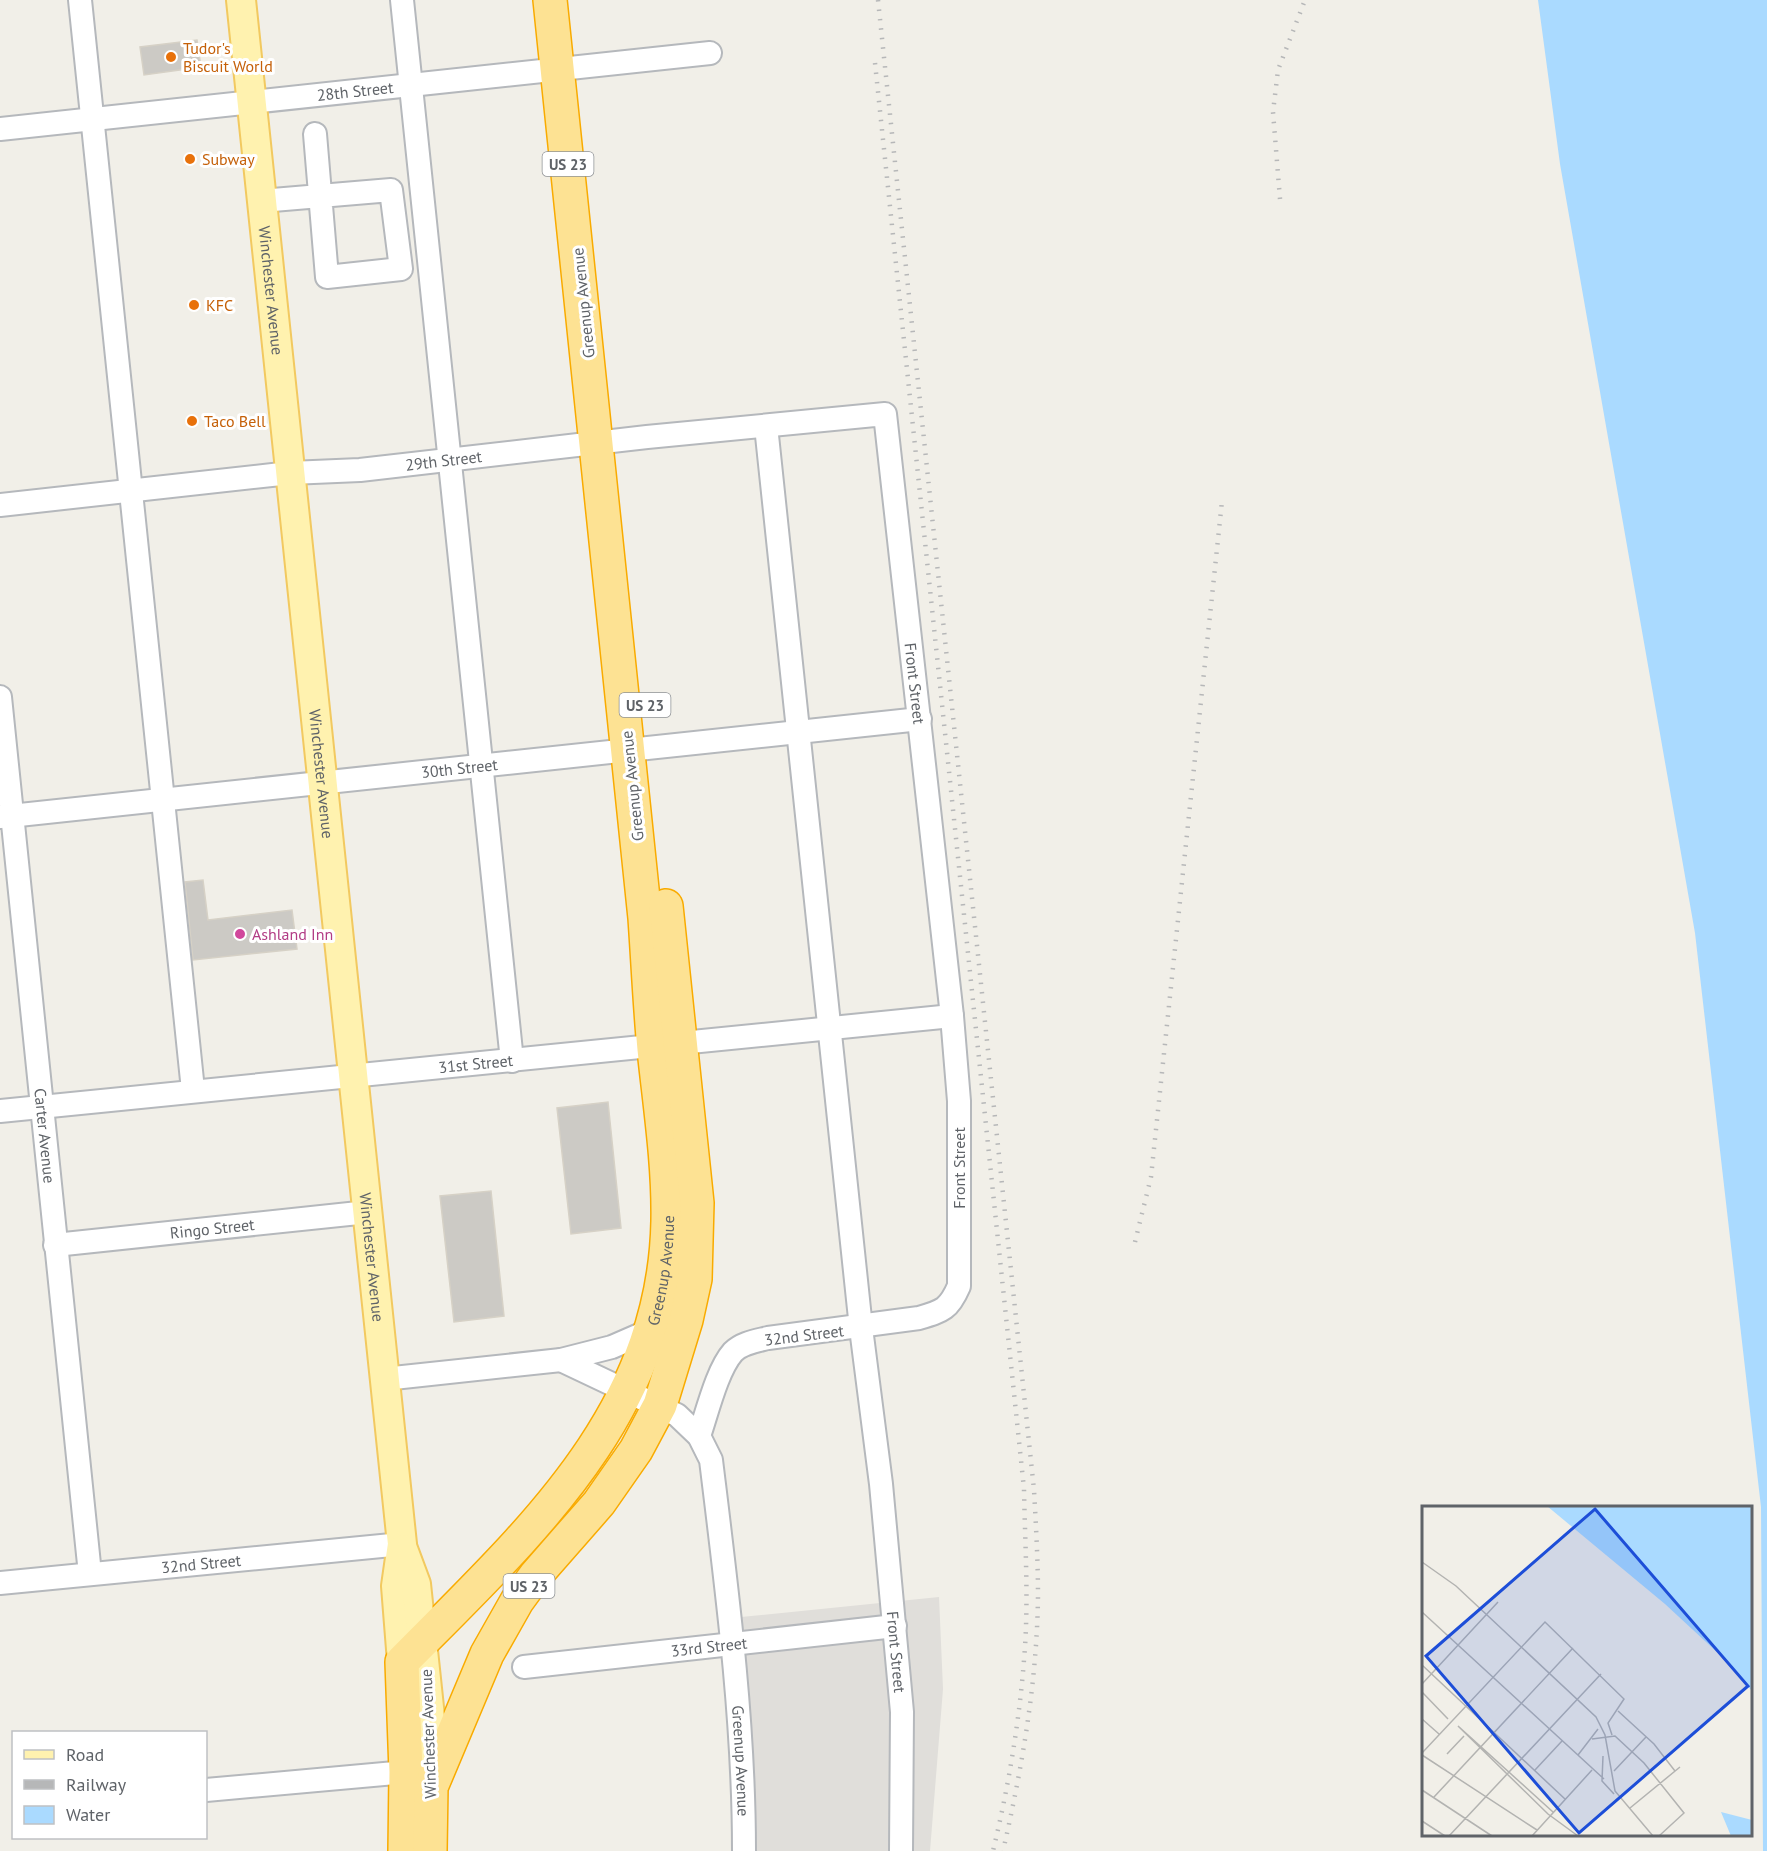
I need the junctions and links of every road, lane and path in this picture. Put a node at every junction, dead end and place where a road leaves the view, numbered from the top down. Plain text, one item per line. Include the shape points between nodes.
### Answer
1 (80, 0) edge
2 (241, 0) edge
3 (402, 0) edge
4 (550, 0) edge
5 (572, 0) edge
6 (710, 53) dead end
7 (569, 69) junction
8 (410, 85) junction
9 (251, 102) junction
10 (92, 120) junction
11 (0, 129) edge
12 (315, 134) dead end
13 (320, 196) junction
14 (261, 201) junction
15 (885, 414) joint
16 (766, 426) junction
17 (608, 442) junction
18 (450, 460) junction
19 (290, 473) junction
20 (131, 491) junction
21 (0, 505) edge
22 (0, 697) edge
23 (920, 719) junction
24 (798, 733) junction
25 (639, 749) junction
26 (481, 767) junction
27 (323, 783) junction
28 (164, 800) junction
29 (6, 816) edge
30 (952, 1016) junction
31 (830, 1028) junction
32 (667, 1045) junction
33 (512, 1061) junction
34 (354, 1075) junction
35 (193, 1090) junction
36 (43, 1107) junction
37 (0, 1111) edge
38 (368, 1212) junction
39 (56, 1245) junction
40 (861, 1328) junction
41 (651, 1329) junction
42 (561, 1360) junction
43 (384, 1379) junction
44 (628, 1391) junction
45 (660, 1405) junction
46 (699, 1436) junction
47 (402, 1546) junction
48 (90, 1574) junction
49 (0, 1583) edge
50 (894, 1626) junction
51 (734, 1645) junction
52 (412, 1652) junction
53 (524, 1666) dead end
54 (419, 1779) junction
55 (207, 1790) edge
56 (405, 1851) edge
57 (430, 1851) edge
58 (744, 1851) edge
59 (901, 1851) edge

1 - 10 street
2 - 9 main road, Winchester Avenue
3 - 8 street
4 - 7 highway, Greenup Avenue / US 23
5 - 7 highway, Greenup Avenue / US 23
6 - 7 street, 28th Street
7 - 8 street, 28th Street
7 - 17 highway, Greenup Avenue / US 23
8 - 9 street, 28th Street
8 - 18 street
9 - 10 street, 28th Street
9 - 14 main road, Winchester Avenue
10 - 11 street, 28th Street
10 - 20 street
12 - 13 street
13 - 13 street via 391,190 401,269 327,277
13 - 14 street
14 - 19 main road, Winchester Avenue
15 - 16 street, 29th Street
15 - 23 street, Front Street
16 - 17 street, 29th Street
16 - 24 street
17 - 18 street, 29th Street
17 - 25 highway, Greenup Avenue / US 23
18 - 19 street, 29th Street via 330,473
18 - 26 street
19 - 20 street, 29th Street
19 - 27 main road, Winchester Avenue
20 - 21 street, 29th Street
20 - 28 street
22 - 29 street, Carter Avenue
23 - 24 street, 30th Street
23 - 30 street, Front Street
24 - 25 street, 30th Street
24 - 31 street
25 - 26 street, 30th Street
25 - 32 highway, Greenup Avenue / US 23
26 - 27 street, 30th Street
26 - 33 street
27 - 28 street, 30th Street
27 - 34 main road, Winchester Avenue
28 - 29 street, 30th Street
28 - 35 street
29 - 36 street, Carter Avenue
30 - 31 street, 31st Street
30 - 40 street, Front Street via 959,1101 959,1286 943,1311
31 - 32 street, 31st Street
31 - 40 street
32 - 33 street, 31st Street
32 - 41 highway, Greenup Avenue / US 23 via 668,1221 662,1285
32 - 45 highway, Greenup Avenue / US 23 via 697,1203 698,1243 686,1320
33 - 34 street, 31st Street
34 - 35 street, 31st Street
34 - 38 main road, Winchester Avenue
35 - 36 street, 31st Street
36 - 37 street, 31st Street
36 - 39 street, Carter Avenue
38 - 39 street, Ringo Street
38 - 43 main road, Winchester Avenue
39 - 48 street, Carter Avenue
40 - 46 street, 32nd Street via 744,1344 726,1363
40 - 50 street, Front Street
41 - 42 street via 612,1347
41 - 44 highway, Greenup Avenue / US 23
42 - 43 street
42 - 44 street
43 - 47 main road, Winchester Avenue
44 - 45 street, Greenup Avenue
44 - 52 highway, US 23 via 596,1446 559,1496
45 - 46 street, Greenup Avenue
45 - 54 highway, US 23 via 619,1477 536,1575 502,1627
46 - 51 street, Greenup Avenue via 711,1460
47 - 48 street, 32nd Street
47 - 52 main road, Winchester Avenue via 416,1584
48 - 49 street, 32nd Street
50 - 51 street, 33rd Street
50 - 59 street, Front Street via 902,1712
51 - 53 street, 33rd Street
51 - 58 street, Greenup Avenue via 744,1770
52 - 54 highway, Winchester Avenue / US 23
54 - 55 street
54 - 56 highway, Winchester Avenue / US 23
54 - 57 highway, Winchester Avenue / US 23

